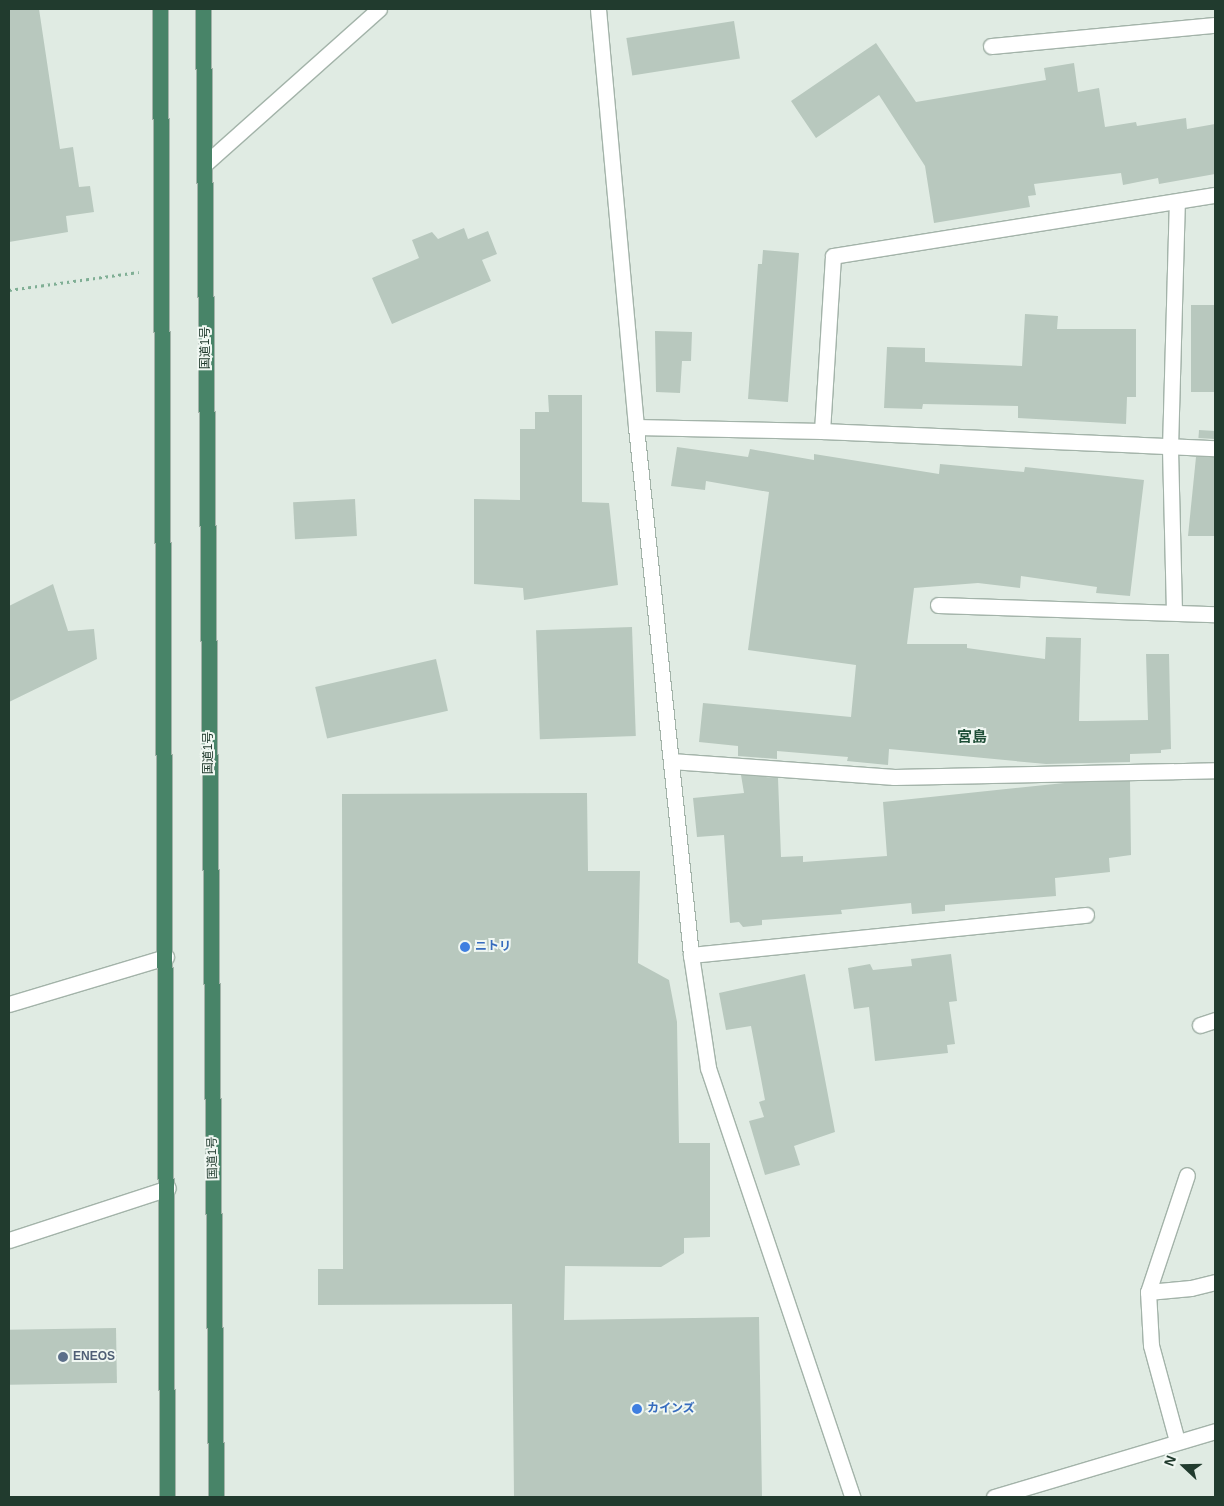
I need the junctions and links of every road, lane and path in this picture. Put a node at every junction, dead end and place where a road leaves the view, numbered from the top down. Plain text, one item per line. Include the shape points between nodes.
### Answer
1 (160, 9) edge
2 (203, 9) edge
3 (379, 9) edge
4 (598, 9) edge
5 (1215, 25) edge
6 (991, 46) dead end
7 (205, 164) junction
8 (1215, 195) edge
9 (1177, 203) junction
10 (161, 270) junction
11 (9, 290) edge
12 (636, 427) junction
13 (822, 431) junction
14 (1170, 448) junction
15 (1215, 448) edge
16 (938, 606) dead end
17 (1174, 612) junction
18 (1215, 614) edge
19 (671, 761) junction
20 (1215, 770) edge
21 (1086, 916) dead end
22 (691, 955) junction
23 (166, 957) junction
24 (9, 1004) edge
25 (1215, 1020) edge
26 (1200, 1024) dead end
27 (1187, 1176) dead end
28 (168, 1188) junction
29 (9, 1240) edge
30 (1215, 1282) edge
31 (1148, 1292) junction
32 (1215, 1431) edge
33 (1177, 1441) junction
34 (167, 1497) edge
35 (216, 1497) edge
36 (852, 1497) edge
37 (994, 1497) edge

1 - 10 highway
2 - 7 highway, 国道1号
3 - 7 street
4 - 12 street
5 - 6 street
7 - 35 highway, 国道1号
8 - 9 street
9 - 13 street via 1062,218 833,256
9 - 14 street
10 - 11 path
10 - 23 highway
12 - 13 street
12 - 19 street
13 - 14 street
14 - 15 street
14 - 17 street
16 - 17 street
17 - 18 street
19 - 20 street via 894,778
19 - 22 street
21 - 22 street
22 - 36 street via 708,1068
23 - 24 street
23 - 28 highway
25 - 26 street
27 - 31 street
28 - 29 street
28 - 34 highway
30 - 31 street
31 - 33 street via 1152,1345
32 - 33 street
33 - 37 street

